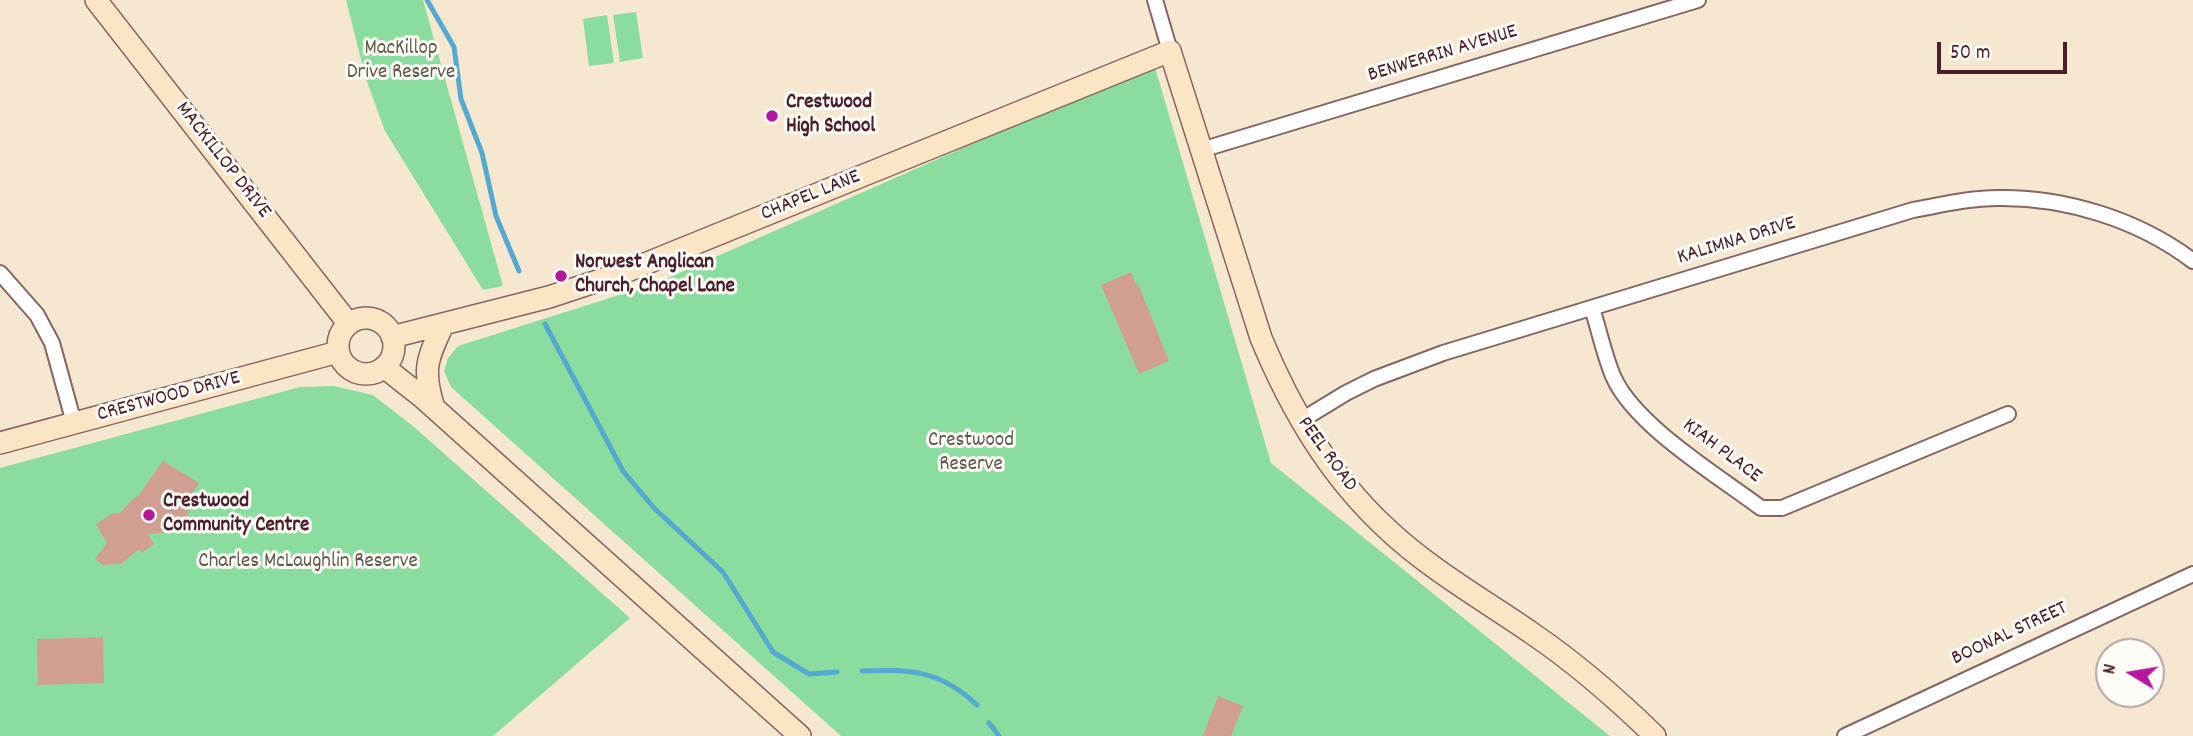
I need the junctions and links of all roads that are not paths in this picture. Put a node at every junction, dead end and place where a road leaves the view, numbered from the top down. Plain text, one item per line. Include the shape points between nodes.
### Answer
1 (96, 0) edge
2 (1155, 0) edge
3 (1698, 0) edge
4 (1170, 51) junction
5 (1201, 150) junction
6 (2193, 261) edge
7 (0, 273) edge
8 (1592, 308) junction
9 (348, 323) junction
10 (443, 325) junction
11 (392, 337) junction
12 (338, 352) junction
13 (384, 367) junction
14 (434, 408) junction
15 (2008, 414) dead end
16 (1300, 421) junction
17 (74, 423) junction
18 (0, 443) edge
19 (2193, 574) edge
20 (800, 736) edge
21 (1655, 736) edge
22 (1845, 736) edge

1 - 9 street, MACKILLOP DRIVE
2 - 4 street
3 - 5 street, BENWERRIN AVENUE
4 - 5 street, PEEL ROAD
4 - 10 street, CHAPEL LANE via 625,272
5 - 16 street, PEEL ROAD via 1261,338
6 - 8 street, KALIMNA DRIVE via 2174,246 2086,210 2043,200 1998,198 1913,210
7 - 17 street via 37,315 52,343
8 - 15 street, KIAH PLACE via 1614,376 1629,402 1649,424 1761,508 1782,508
8 - 16 street, KALIMNA DRIVE via 1406,366 1346,393
9 - 11 street via 360,318 376,320
9 - 12 street via 338,340
10 - 11 street, CHAPEL LANE
10 - 14 street via 428,356
11 - 13 street via 392,352
12 - 13 street via 357,372
12 - 17 street, CRESTWOOD DRIVE
13 - 14 street
14 - 20 street
16 - 21 street, PEEL ROAD via 1386,528 1585,672
17 - 18 street, CRESTWOOD DRIVE
19 - 22 street, BOONAL STREET

